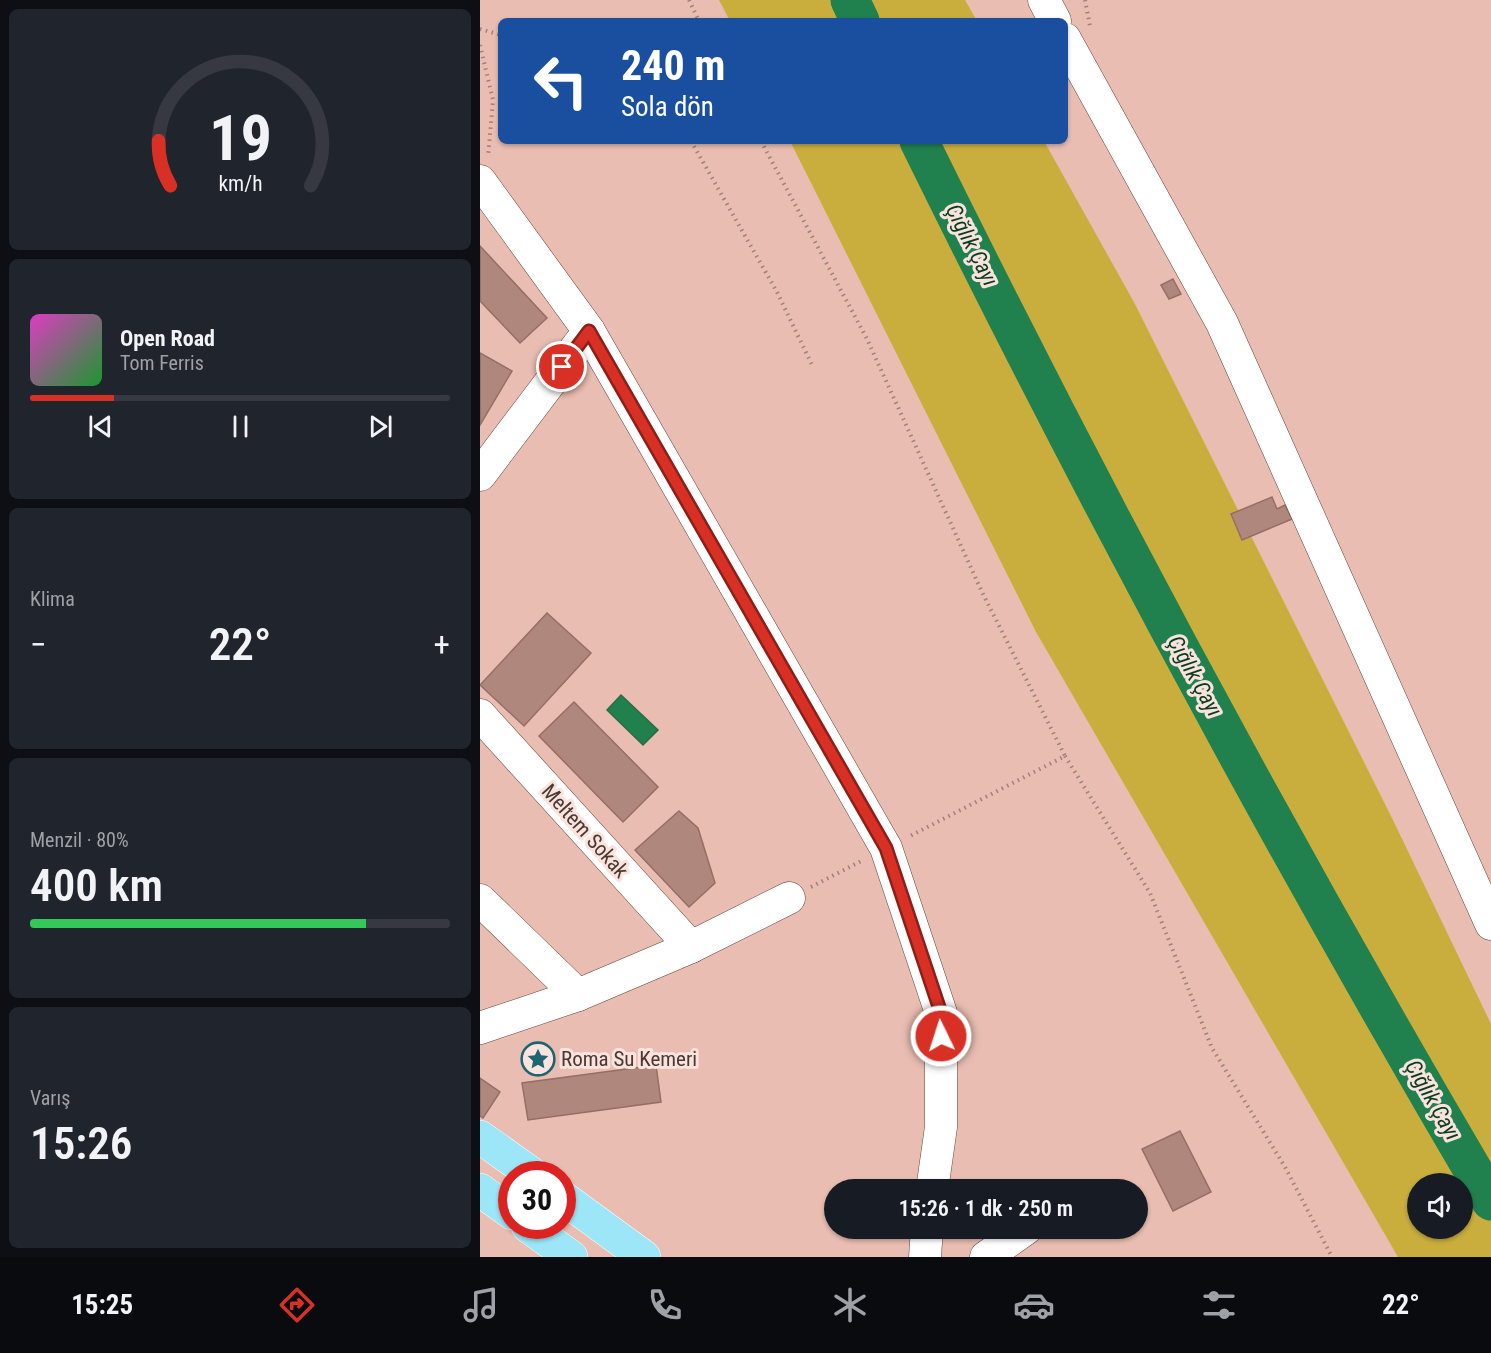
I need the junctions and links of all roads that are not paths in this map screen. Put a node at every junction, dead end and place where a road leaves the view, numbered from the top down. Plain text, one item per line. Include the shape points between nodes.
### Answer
1 (1044, 0) edge
2 (1053, 18) edge
3 (1068, 44) edge
4 (483, 184) edge
5 (589, 331) junction
6 (480, 475) edge
7 (480, 715) edge
8 (789, 898) road end
9 (480, 900) edge
10 (1491, 924) edge
11 (691, 946) junction
12 (578, 995) junction
13 (480, 1028) edge
14 (480, 1137) edge
15 (514, 1161) edge
16 (933, 1179) edge
17 (480, 1190) edge
18 (498, 1204) edge
19 (576, 1207) edge
20 (546, 1239) edge
21 (926, 1239) edge
22 (1011, 1239) edge
23 (571, 1257) edge
24 (644, 1257) edge
25 (925, 1257) edge
26 (986, 1257) edge

1 - 2 street
3 - 10 street via 1222,323
4 - 5 street
5 - 6 street
5 - 16 street via 886,848 941,1013 940,1127
7 - 11 street, Meltem Sokak
8 - 11 street
9 - 12 street
11 - 12 street
12 - 13 street
14 - 15 main road
17 - 18 main road
19 - 24 main road
20 - 23 main road
21 - 25 street
22 - 26 street

